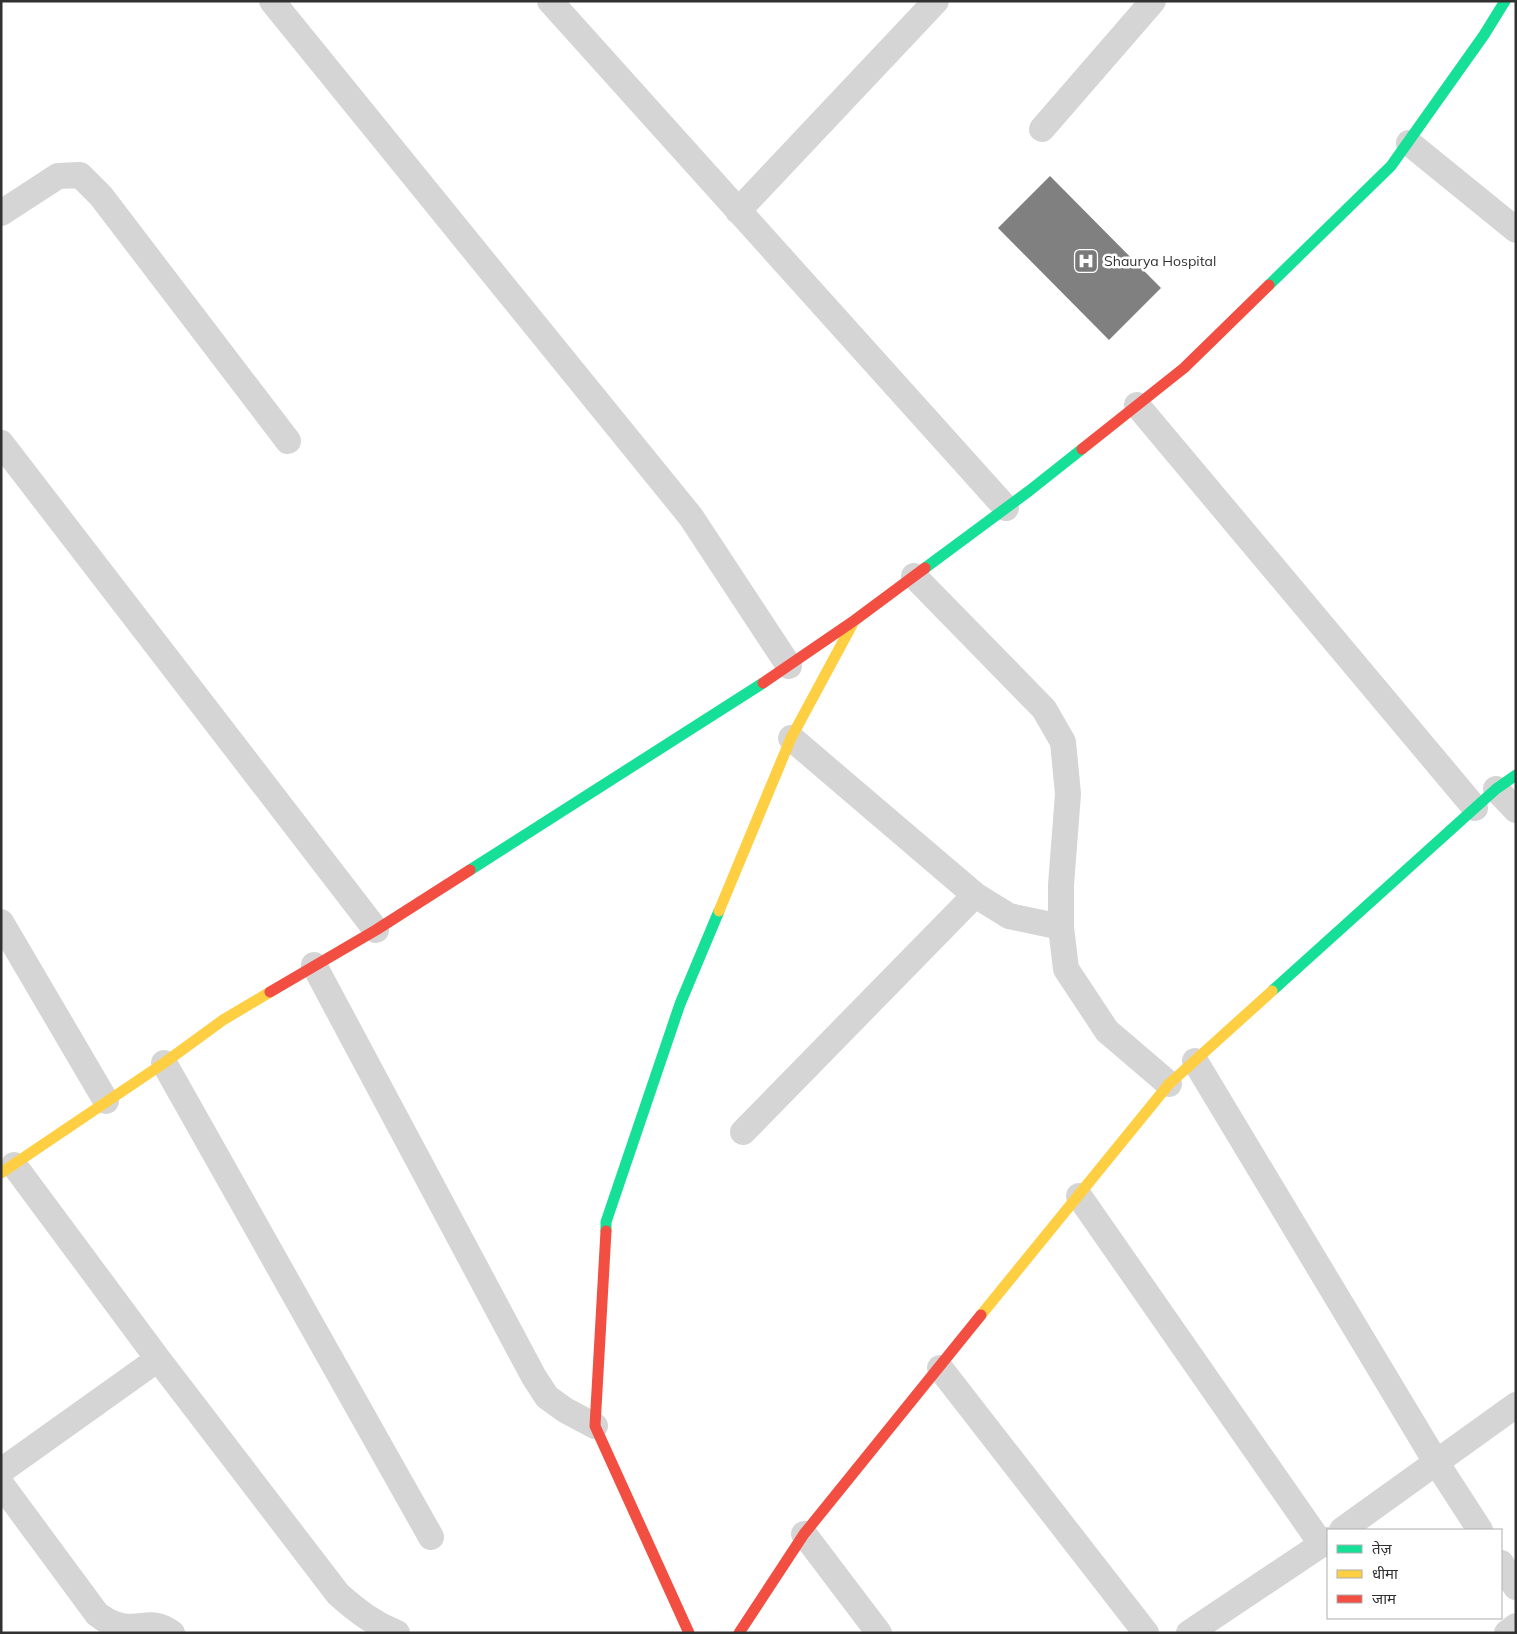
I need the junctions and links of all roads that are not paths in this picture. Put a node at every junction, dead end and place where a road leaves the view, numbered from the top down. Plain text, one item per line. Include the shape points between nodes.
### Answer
1 (272, 1) edge
2 (550, 1) edge
3 (936, 1) edge
4 (1153, 1) edge
5 (1505, 1) edge
6 (1042, 129) dead end
7 (1409, 143) junction
8 (738, 211) junction
9 (1, 213) edge
10 (1516, 230) edge
11 (1137, 405) junction
12 (288, 441) dead end
13 (1, 443) edge
14 (1006, 508) junction
15 (914, 576) junction
16 (855, 620) junction
17 (789, 666) junction
18 (792, 738) junction
19 (1506, 782) edge
20 (1474, 808) junction
21 (1516, 810) edge
22 (975, 895) junction
23 (1, 922) edge
24 (1061, 927) junction
25 (376, 930) junction
26 (314, 964) junction
27 (1194, 1061) junction
28 (164, 1063) junction
29 (1169, 1084) junction
30 (106, 1101) junction
31 (743, 1132) dead end
32 (8, 1169) edge
33 (1079, 1196) junction
34 (158, 1359) junction
35 (940, 1368) junction
36 (1516, 1405) edge
37 (594, 1426) junction
38 (1436, 1462) junction
39 (1, 1470) edge
40 (1, 1484) edge
41 (1345, 1529) edge
42 (1479, 1529) edge
43 (804, 1534) junction
44 (1327, 1534) edge
45 (431, 1537) dead end
46 (1327, 1542) edge
47 (1502, 1565) edge
48 (1516, 1586) edge
49 (1516, 1626) edge
50 (172, 1633) edge
51 (397, 1633) edge
52 (689, 1633) edge
53 (739, 1633) edge
54 (879, 1633) edge
55 (1146, 1633) edge
56 (1189, 1633) edge
57 (1507, 1633) edge

1 - 17 street via 691,518
2 - 8 street
3 - 8 street
4 - 6 street
5 - 7 street
7 - 10 street
7 - 11 street via 1392,166 1184,368
8 - 14 street
9 - 12 street via 58,176 80,175 101,196
11 - 14 street
11 - 20 street
13 - 25 street
14 - 15 street
15 - 16 street
15 - 24 street via 1044,709 1062,742 1068,794
16 - 17 street
16 - 18 street
17 - 25 street
18 - 22 street
18 - 37 street via 680,1004 606,1222
19 - 20 street
19 - 21 street
20 - 27 street
22 - 24 street via 1008,916
22 - 31 street
23 - 30 street
24 - 29 street via 1066,969 1107,1031
25 - 26 street
26 - 28 street via 223,1020
26 - 37 street via 534,1377 547,1397
27 - 29 street
27 - 38 street
28 - 30 street
28 - 45 street
29 - 33 street
30 - 32 street
32 - 34 street
33 - 35 street
33 - 44 street
34 - 39 street
34 - 51 street via 338,1594 358,1612
35 - 43 street
35 - 55 street
36 - 38 street
37 - 52 street
38 - 41 street
38 - 42 street
40 - 50 street via 97,1614 123,1627 151,1624
43 - 53 street
43 - 54 street
46 - 56 street
47 - 48 street
49 - 57 street

